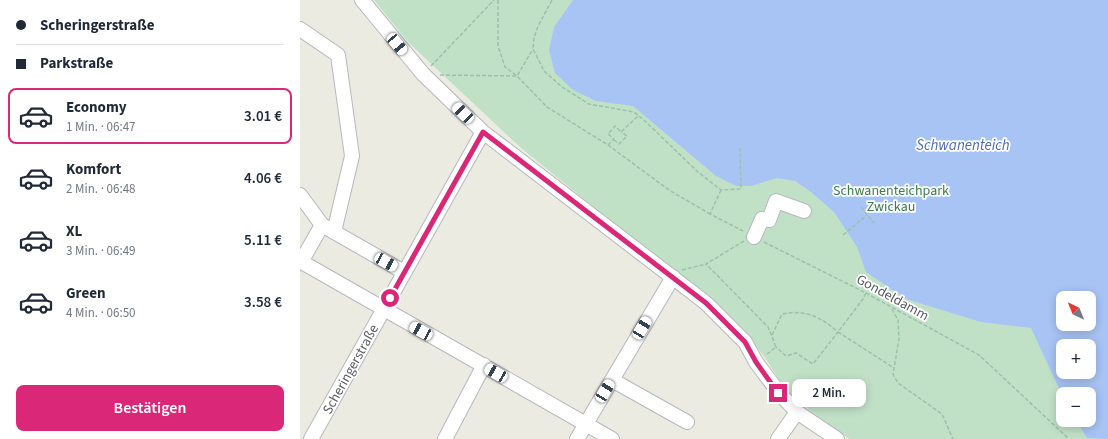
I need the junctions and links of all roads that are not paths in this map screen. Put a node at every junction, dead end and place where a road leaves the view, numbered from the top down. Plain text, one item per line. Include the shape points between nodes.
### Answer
1 (362, 0) edge
2 (300, 29) edge
3 (483, 132) junction
4 (300, 195) edge
5 (804, 211) dead end
6 (328, 228) junction
7 (754, 237) road end
8 (301, 262) edge
9 (404, 272) junction
10 (673, 277) junction
11 (383, 310) junction
12 (484, 365) junction
13 (612, 380) junction
14 (797, 412) junction
15 (687, 422) dead end
16 (586, 424) junction
17 (300, 433) edge
18 (311, 439) edge
19 (445, 439) edge
20 (577, 439) edge
21 (612, 439) edge
22 (778, 439) edge
23 (837, 439) edge

1 - 3 street via 423,74
2 - 6 street via 338,55 352,156
3 - 9 street, Scheringerstraße
3 - 10 street
4 - 6 street
5 - 7 street via 776,201 769,220 762,219
6 - 8 street
6 - 9 street
8 - 11 street
9 - 11 street, Scheringerstraße
10 - 13 street
10 - 14 street via 706,303 745,342 778,393
11 - 12 street
11 - 18 street, Scheringerstraße
12 - 16 street
12 - 19 street
13 - 15 street
13 - 16 street
14 - 22 street
14 - 23 street
16 - 20 street
16 - 21 street
17 - 18 street

